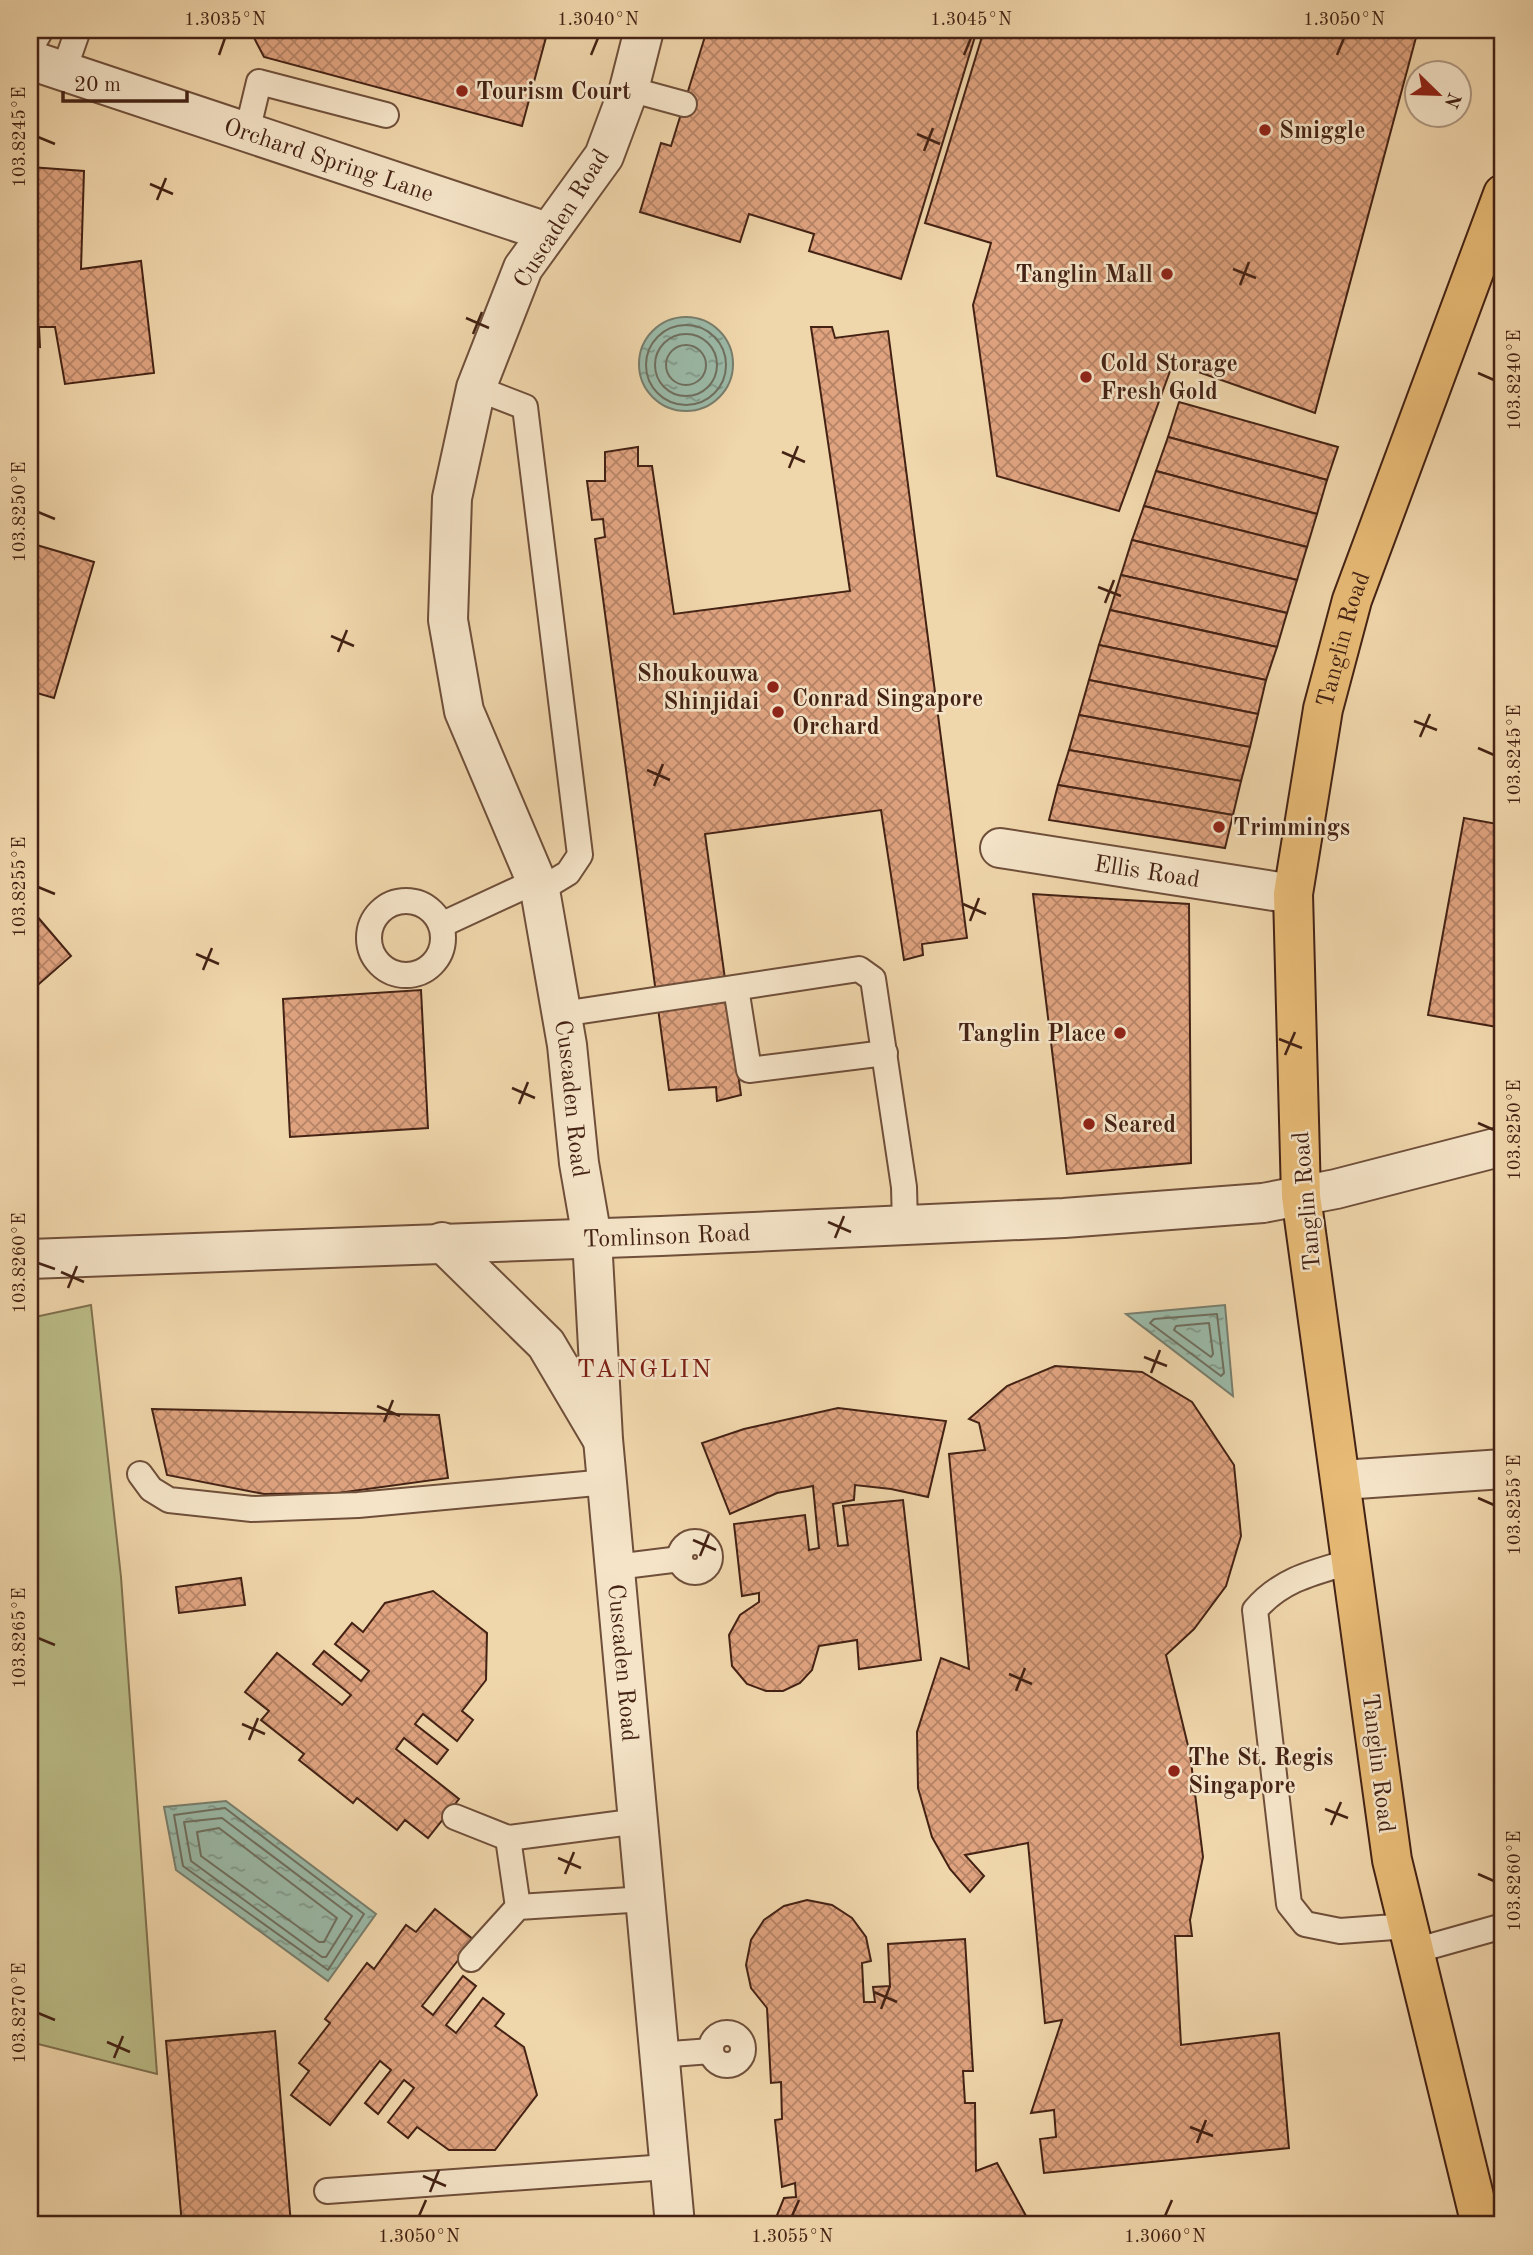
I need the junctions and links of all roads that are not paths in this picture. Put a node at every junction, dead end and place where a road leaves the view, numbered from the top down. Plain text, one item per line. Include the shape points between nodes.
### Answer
1 (41, 30) edge
2 (78, 30) edge
3 (644, 30) edge
4 (30, 49) edge
5 (47, 65) edge
6 (629, 89) junction
7 (684, 104) dead end
8 (386, 114) dead end
9 (247, 132) junction
10 (1503, 194) edge
11 (548, 232) junction
12 (476, 388) junction
13 (1000, 848) dead end
14 (538, 886) junction
15 (1293, 894) junction
16 (441, 925) dead end
17 (736, 988) junction
18 (562, 1014) junction
19 (885, 1053) junction
20 (1503, 1146) edge
21 (1301, 1196) junction
22 (905, 1224) junction
23 (593, 1238) junction
24 (442, 1242) junction
25 (30, 1259) edge
26 (603, 1439) junction
27 (1503, 1469) edge
28 (140, 1474) dead end
29 (1342, 1480) junction
30 (607, 1482) junction
31 (680, 1559) dead end
32 (1353, 1561) junction
33 (615, 1567) junction
34 (455, 1817) dead end
35 (639, 1821) junction
36 (508, 1838) junction
37 (646, 1899) junction
38 (518, 1907) junction
39 (1503, 1926) edge
40 (1411, 1938) junction
41 (471, 1959) dead end
42 (711, 2051) dead end
43 (658, 2055) junction
44 (667, 2167) junction
45 (327, 2191) dead end
46 (674, 2225) edge
47 (1481, 2225) edge

1 - 4 lane
2 - 5 lane
3 - 6 street, Cuscaden Road
5 - 9 street, Orchard Spring Lane
6 - 7 lane
6 - 11 street, Cuscaden Road via 604,156
8 - 9 lane via 259,82
9 - 11 street, Orchard Spring Lane
10 - 15 main road, Tanglin Road via 1352,600 1323,709
11 - 12 street, Cuscaden Road via 523,268
12 - 14 street, Cuscaden Road via 452,498 447,620 464,711
12 - 14 lane via 525,407 580,855 568,873
13 - 15 street, Ellis Road
14 - 16 lane
14 - 18 street, Cuscaden Road
15 - 21 main road, Tanglin Road
17 - 18 lane
17 - 19 lane via 859,969 873,979
17 - 19 lane via 749,1070
18 - 23 street, Cuscaden Road via 579,1163
19 - 22 lane
20 - 21 street, Tomlinson Road
21 - 22 street, Tomlinson Road via 1064,1218
21 - 29 main road, Tanglin Road
22 - 23 street, Tomlinson Road
23 - 24 street, Tomlinson Road
23 - 26 street, Cuscaden Road
24 - 25 street, Tomlinson Road
24 - 26 street via 546,1344
26 - 30 street, Cuscaden Road
27 - 29 street
28 - 30 lane via 151,1489 169,1500 251,1509 358,1505
29 - 32 main road, Tanglin Road
30 - 33 street, Cuscaden Road
31 - 33 lane
32 - 40 main road, Tanglin Road via 1392,1860
32 - 40 lane via 1294,1578 1255,1610 1289,1904 1305,1924
33 - 35 street, Cuscaden Road
34 - 36 lane
35 - 36 lane
35 - 37 street, Cuscaden Road
36 - 38 lane
37 - 38 lane
37 - 43 street, Cuscaden Road
38 - 41 lane
39 - 40 lane
40 - 47 main road, Tanglin Road
42 - 43 lane
43 - 44 street, Cuscaden Road
44 - 45 lane
44 - 46 street, Cuscaden Road

